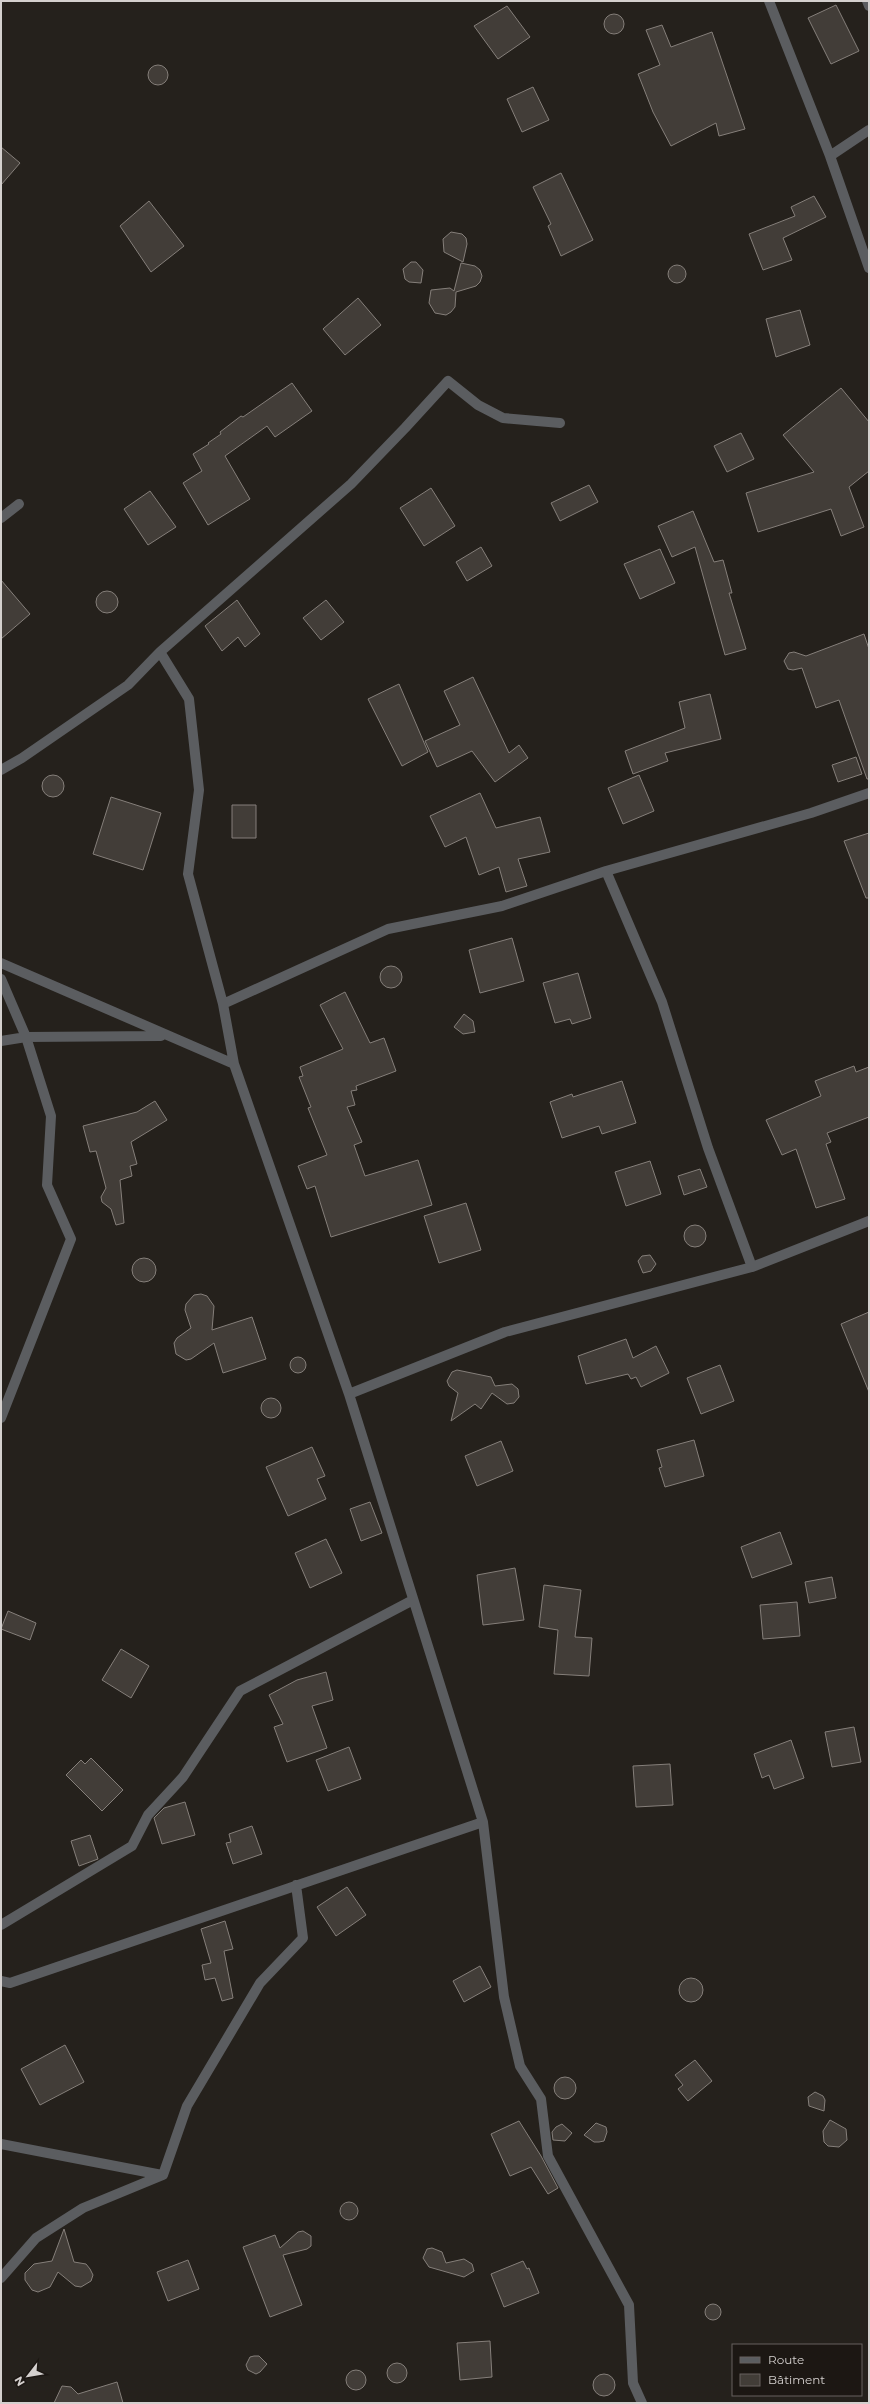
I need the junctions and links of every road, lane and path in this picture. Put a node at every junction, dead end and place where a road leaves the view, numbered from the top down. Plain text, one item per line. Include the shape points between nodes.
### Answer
1 (769, 1) edge
2 (867, 1) edge
3 (869, 6) edge
4 (869, 130) edge
5 (830, 156) junction
6 (869, 268) edge
7 (560, 422) dead end
8 (19, 504) dead end
9 (1, 518) edge
10 (160, 652) junction
11 (1, 770) edge
12 (869, 793) edge
13 (606, 871) junction
14 (1, 963) edge
15 (1, 979) edge
16 (223, 1004) junction
17 (165, 1036) junction
18 (26, 1037) junction
19 (1, 1041) edge
20 (234, 1064) junction
21 (869, 1221) edge
22 (752, 1267) junction
23 (348, 1394) junction
24 (1, 1418) edge
25 (413, 1600) junction
26 (482, 1822) junction
27 (296, 1885) junction
28 (1, 1925) edge
29 (1, 1980) edge
30 (1, 2144) edge
31 (163, 2175) junction
32 (1, 2278) edge
33 (642, 2403) edge

1 - 5 street
2 - 3 street
4 - 5 street
5 - 6 street
7 - 10 street via 503,418 478,405 448,381 351,484
8 - 9 street
10 - 11 street via 128,685
10 - 16 street via 189,699 199,790 188,874
12 - 13 street
13 - 16 street via 502,906 388,929
13 - 22 street via 662,1002 708,1148
14 - 17 street
15 - 18 street
16 - 20 street
17 - 18 street
17 - 20 street
18 - 19 street
18 - 24 street via 51,1116 47,1185 71,1239
20 - 23 street
21 - 22 street
22 - 23 street via 505,1332
23 - 25 street
25 - 26 street
25 - 28 street via 240,1691 183,1777 148,1815 132,1846
26 - 27 street
26 - 33 street via 504,1997 520,2066 541,2099 548,2156 629,2305 633,2383
27 - 29 street via 10,1983
27 - 31 street via 303,1938 260,1983 187,2106
30 - 31 street
31 - 32 street via 83,2208 36,2238

